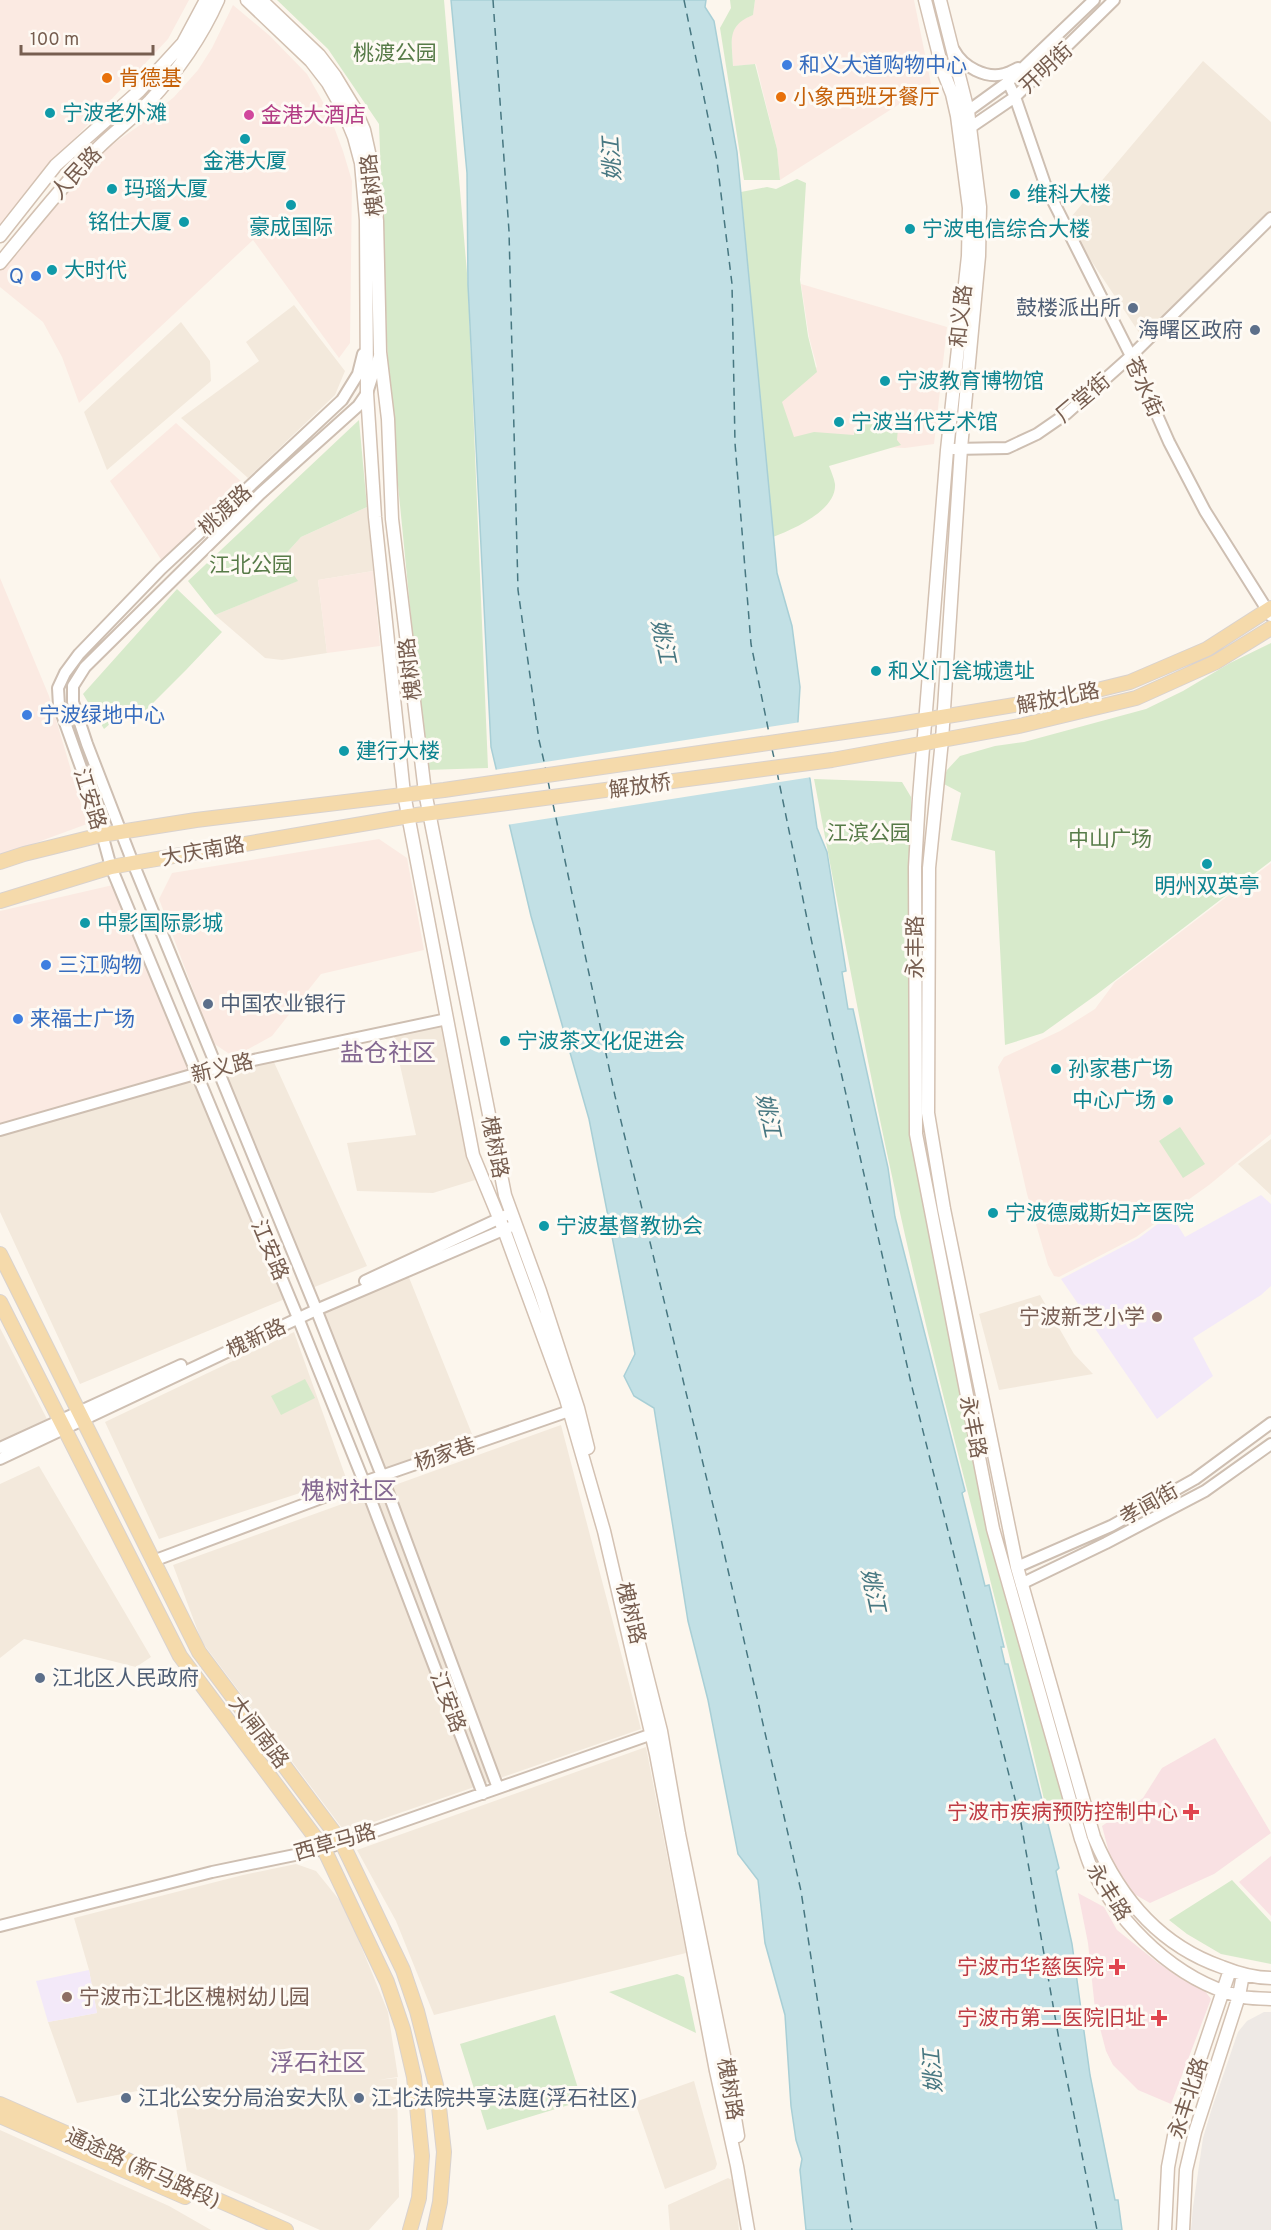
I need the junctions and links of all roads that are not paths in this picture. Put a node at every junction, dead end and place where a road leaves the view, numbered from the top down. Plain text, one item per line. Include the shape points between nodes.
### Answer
1 (206, 0) edge
2 (218, 0) edge
3 (247, 0) edge
4 (261, 0) edge
5 (925, 0) edge
6 (940, 0) edge
7 (1094, 0) edge
8 (1114, 0) edge
9 (952, 46) junction
10 (315, 58) junction
11 (1029, 63) junction
12 (1008, 82) junction
13 (1015, 96) junction
14 (968, 111) junction
15 (971, 127) junction
16 (1271, 218) edge
17 (0, 236) edge
18 (0, 263) edge
19 (368, 302) junction
20 (380, 352) junction
21 (1131, 356) junction
22 (368, 393) junction
23 (961, 448) junction
24 (947, 450) junction
25 (1270, 612) edge
26 (1271, 628) edge
27 (73, 702) joint
28 (59, 706) joint
29 (944, 717) junction
30 (926, 720) junction
31 (827, 735) joint
32 (942, 740) junction
33 (924, 744) junction
34 (832, 760) joint
35 (425, 792) junction
36 (404, 795) junction
37 (430, 814) junction
38 (408, 816) junction
39 (122, 832) junction
40 (101, 835) junction
41 (0, 862) edge
42 (132, 863) junction
43 (111, 867) junction
44 (0, 901) edge
45 (447, 1019) junction
46 (216, 1068) junction
47 (196, 1074) junction
48 (0, 1130) edge
49 (508, 1222) junction
50 (0, 1254) edge
51 (0, 1302) edge
52 (315, 1307) junction
53 (297, 1315) junction
54 (569, 1411) junction
55 (81, 1416) junction
56 (1271, 1423) edge
57 (61, 1425) junction
58 (1271, 1444) edge
59 (0, 1448) edge
60 (0, 1459) edge
61 (382, 1476) junction
62 (364, 1482) junction
63 (153, 1561) junction
64 (1017, 1568) junction
65 (1021, 1584) junction
66 (656, 1732) junction
67 (498, 1788) junction
68 (483, 1794) junction
69 (342, 1843) junction
70 (324, 1849) junction
71 (0, 1926) edge
72 (1230, 1971) junction
73 (1243, 1974) junction
74 (1267, 1978) edge
75 (1224, 1991) junction
76 (1239, 1996) junction
77 (1271, 1999) edge
78 (0, 2104) edge
79 (0, 2116) edge
80 (262, 2230) edge
81 (286, 2230) edge
82 (410, 2230) edge
83 (434, 2230) edge
84 (748, 2230) edge
85 (753, 2230) edge
86 (1165, 2230) edge
87 (1183, 2230) edge

1 - 17 main road, 人民路 via 183,43 139,91 56,165
2 - 18 main road, 人民路 via 204,30 171,76 60,188
3 - 10 main road
4 - 10 main road
5 - 24 main road, 和义路 via 957,116 969,208 968,256
6 - 9 main road, 和义路
7 - 11 street, 开明街
8 - 13 street, 开明街
9 - 11 street via 969,67 987,74 1004,74
9 - 14 main road, 和义路
10 - 19 main road, 槐树路 via 342,108 361,163
10 - 20 main road, 槐树路 via 335,76 355,109 370,157 377,220
11 - 12 street, 开明街
12 - 13 street, 苍水街
12 - 14 street, 开明街
13 - 15 street, 开明街
13 - 21 street, 苍水街 via 1046,187
14 - 15 main road, 和义路
15 - 23 main road, 和义路 via 980,207 979,256
16 - 21 street, 厂堂街
19 - 22 main road, 槐树路
19 - 28 street, 桃渡路 via 362,364 342,400 161,569 80,654 58,688
20 - 22 street, 桃渡路
20 - 35 main road, 槐树路 via 388,419 392,519
21 - 23 street, 厂堂街 via 1066,414 1037,434 1007,448
21 - 25 street, 苍水街 via 1205,511
22 - 27 street, 桃渡路 via 86,667 73,686
22 - 36 main road, 槐树路 via 375,517
23 - 24 street, 厂堂街
23 - 29 main road, 和义路
24 - 30 main road, 和义路
25 - 29 main road, 解放北路 via 1208,649 1130,682
26 - 32 main road, 解放北路 via 1216,662 1136,698
27 - 39 street, 江安路
28 - 40 street, 江安路
29 - 30 main road, 解放北路
29 - 32 main road, 和义路
30 - 31 main road, 解放北路
30 - 33 main road, 和义路
31 - 35 main road, 解放桥
32 - 33 main road, 解放北路
32 - 64 main road, 永丰路 via 929,868 928,1113
33 - 34 main road, 解放北路
33 - 75 main road, 永丰路 via 915,867 916,1134 993,1529 1091,1868 1114,1906 1150,1947 1185,1972
34 - 37 main road, 解放桥
35 - 36 main road, 大庆南路
35 - 37 main road, 槐树路
36 - 38 main road, 槐树路
36 - 39 main road, 大庆南路
37 - 38 main road, 大庆南路
37 - 49 main road, 槐树路
38 - 42 main road, 大庆南路
38 - 45 main road, 槐树路
39 - 40 main road, 大庆南路
39 - 42 street, 江安路
40 - 41 main road, 大庆南路
40 - 43 street, 江安路
42 - 43 main road, 大庆南路
42 - 46 street, 江安路
43 - 44 main road, 大庆南路
43 - 47 street, 江安路
45 - 46 street, 新义路
45 - 49 main road, 槐树路 via 472,1155
46 - 47 street, 新义路
46 - 52 street, 江安路
47 - 48 street, 新义路
47 - 53 street, 江安路
49 - 52 street, 槐新路
49 - 54 main road, 槐树路
49 - 66 main road, 槐树路 via 540,1291 578,1408
50 - 55 main road, 大闸南路
51 - 57 main road, 大闸南路
52 - 53 street, 槐新路
52 - 61 street, 江安路
53 - 55 street, 槐新路
53 - 62 street, 江安路
54 - 61 street, 杨家巷
54 - 66 main road, 槐树路
55 - 57 street, 槐新路
55 - 63 main road, 大闸南路
56 - 64 street, 孝闻街 via 1184,1485 1111,1526
57 - 59 street, 槐新路
57 - 60 street, 槐新路
57 - 70 main road, 大闸南路 via 180,1656
58 - 65 street, 孝闻街 via 1205,1491
61 - 62 street, 杨家巷
61 - 67 street, 江安路
62 - 63 street, 杨家巷
62 - 68 street, 江安路
63 - 69 main road, 大闸南路 via 199,1652
64 - 65 main road, 永丰路
65 - 72 main road, 永丰路 via 1104,1862 1126,1896 1159,1933 1204,1961
66 - 67 street, 西草马路
66 - 84 main road, 槐树路
66 - 85 main road, 槐树路 via 727,2070
67 - 68 street, 西草马路
68 - 69 street, 西草马路
69 - 70 street, 西草马路
69 - 83 main road, 大闸南路 via 403,1970 437,2089 444,2152
70 - 71 street, 西草马路 via 212,1872
70 - 82 main road, 大闸南路 via 387,1982 414,2077 422,2156 419,2198
72 - 73 main road, 永丰路
72 - 75 main road, 永丰北路
73 - 74 main road, 永丰路
73 - 76 main road, 永丰北路
75 - 76 main road, 永丰路
75 - 86 main road, 永丰北路 via 1174,2136 1168,2167
76 - 77 main road, 永丰路
76 - 87 main road, 永丰北路 via 1195,2132 1186,2170
78 - 81 main road, 通途路 (新马路段)
79 - 80 main road, 通途路 (新马路段)

